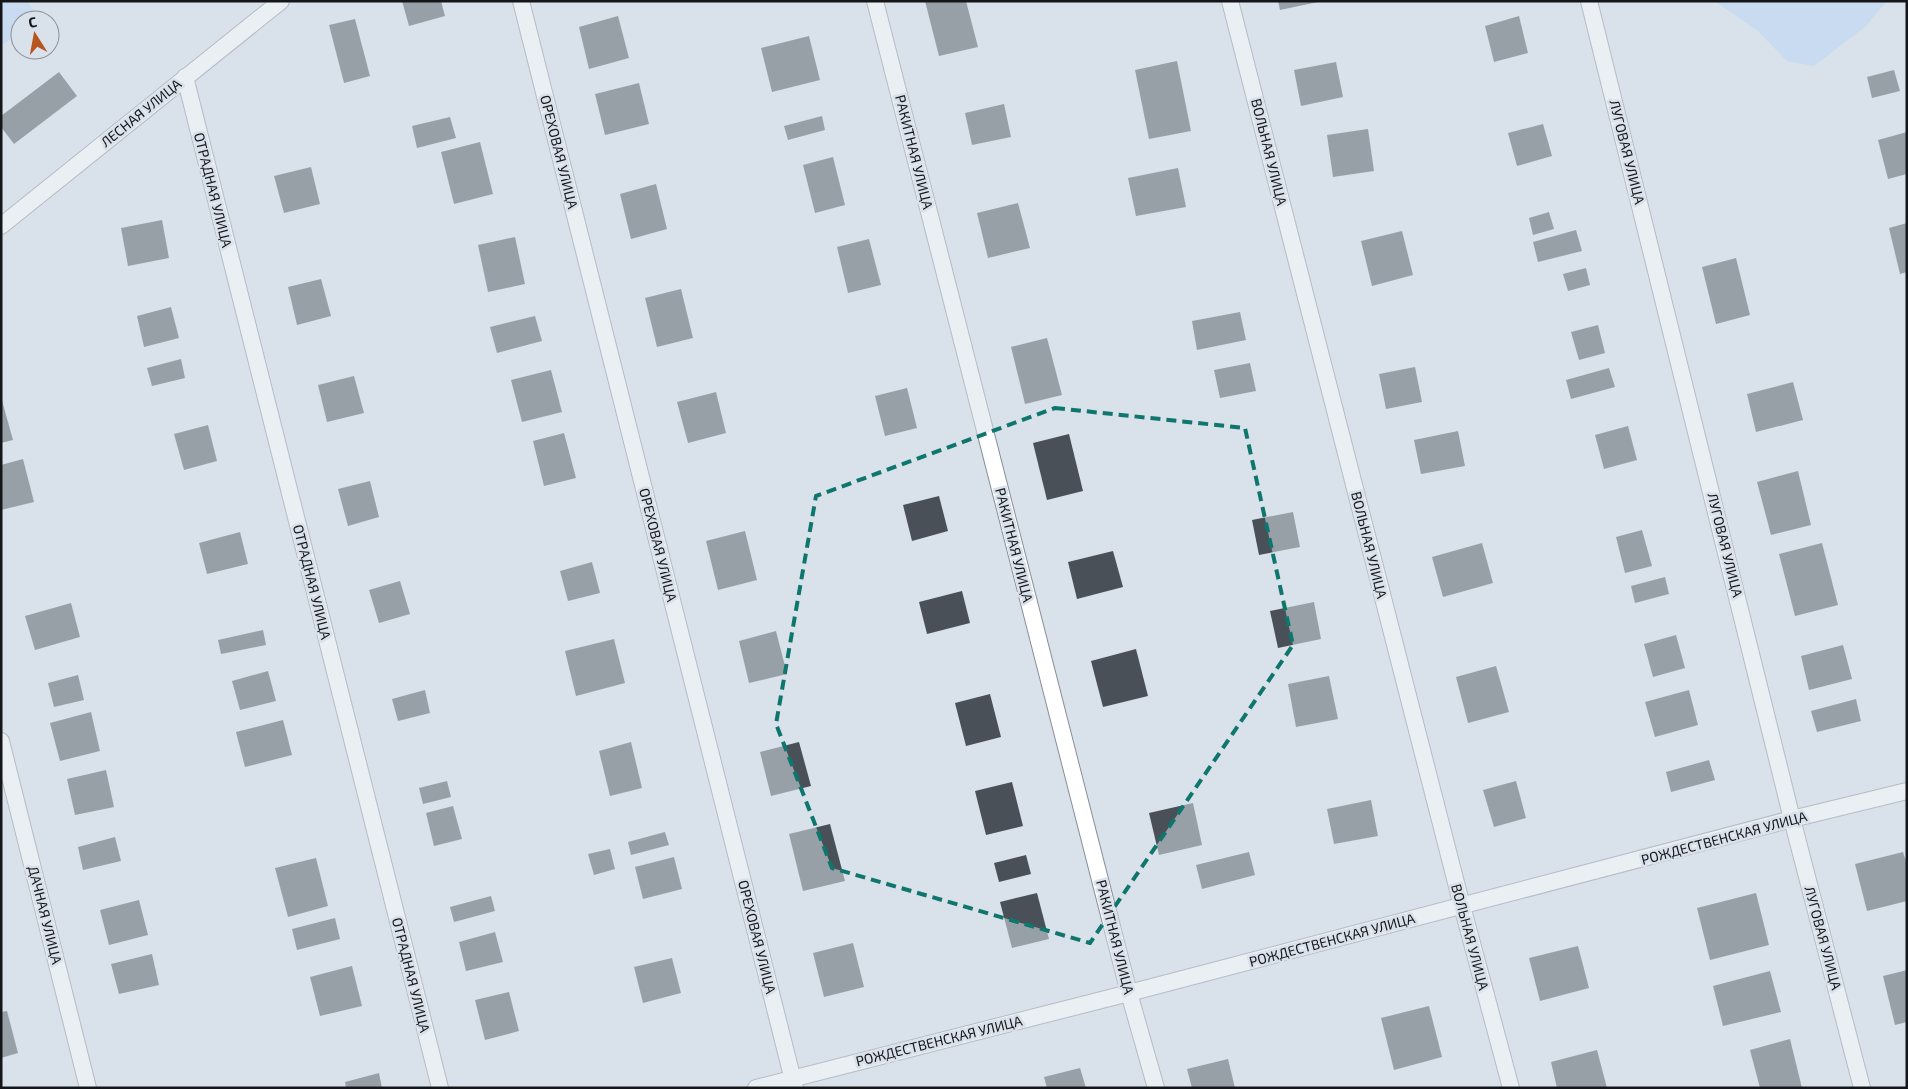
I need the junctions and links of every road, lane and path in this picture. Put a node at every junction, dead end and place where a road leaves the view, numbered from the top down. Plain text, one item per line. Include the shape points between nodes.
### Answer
1 (281, 1) edge
2 (521, 1) edge
3 (875, 1) edge
4 (1230, 1) edge
5 (1589, 1) edge
6 (185, 77) junction
7 (1, 226) edge
8 (1, 741) edge
9 (1907, 792) edge
10 (1792, 820) junction
11 (1462, 906) junction
12 (1129, 993) junction
13 (793, 1083) edge
14 (88, 1088) edge
15 (440, 1088) edge
16 (756, 1088) edge
17 (1156, 1088) edge
18 (1511, 1088) edge
19 (1862, 1088) edge

1 - 6 street, ЛЕСНАЯ УЛИЦА
2 - 13 street, ОРЕХОВАЯ УЛИЦА
3 - 12 street, РАКИТНАЯ УЛИЦА
4 - 11 street, ВОЛЬНАЯ УЛИЦА
5 - 10 street, ЛУГОВАЯ УЛИЦА
6 - 7 street, ЛЕСНАЯ УЛИЦА
6 - 15 street, ОТРАДНАЯ УЛИЦА
8 - 14 street, ДАЧНАЯ УЛИЦА
9 - 10 street, РОЖДЕСТВЕНСКАЯ УЛИЦА
10 - 11 street, РОЖДЕСТВЕНСКАЯ УЛИЦА
10 - 19 street, ЛУГОВАЯ УЛИЦА
11 - 12 street, РОЖДЕСТВЕНСКАЯ УЛИЦА
11 - 18 street, ВОЛЬНАЯ УЛИЦА
12 - 13 street, РОЖДЕСТВЕНСКАЯ УЛИЦА
12 - 17 street, РАКИТНАЯ УЛИЦА
13 - 16 street, РОЖДЕСТВЕНСКАЯ УЛИЦА

